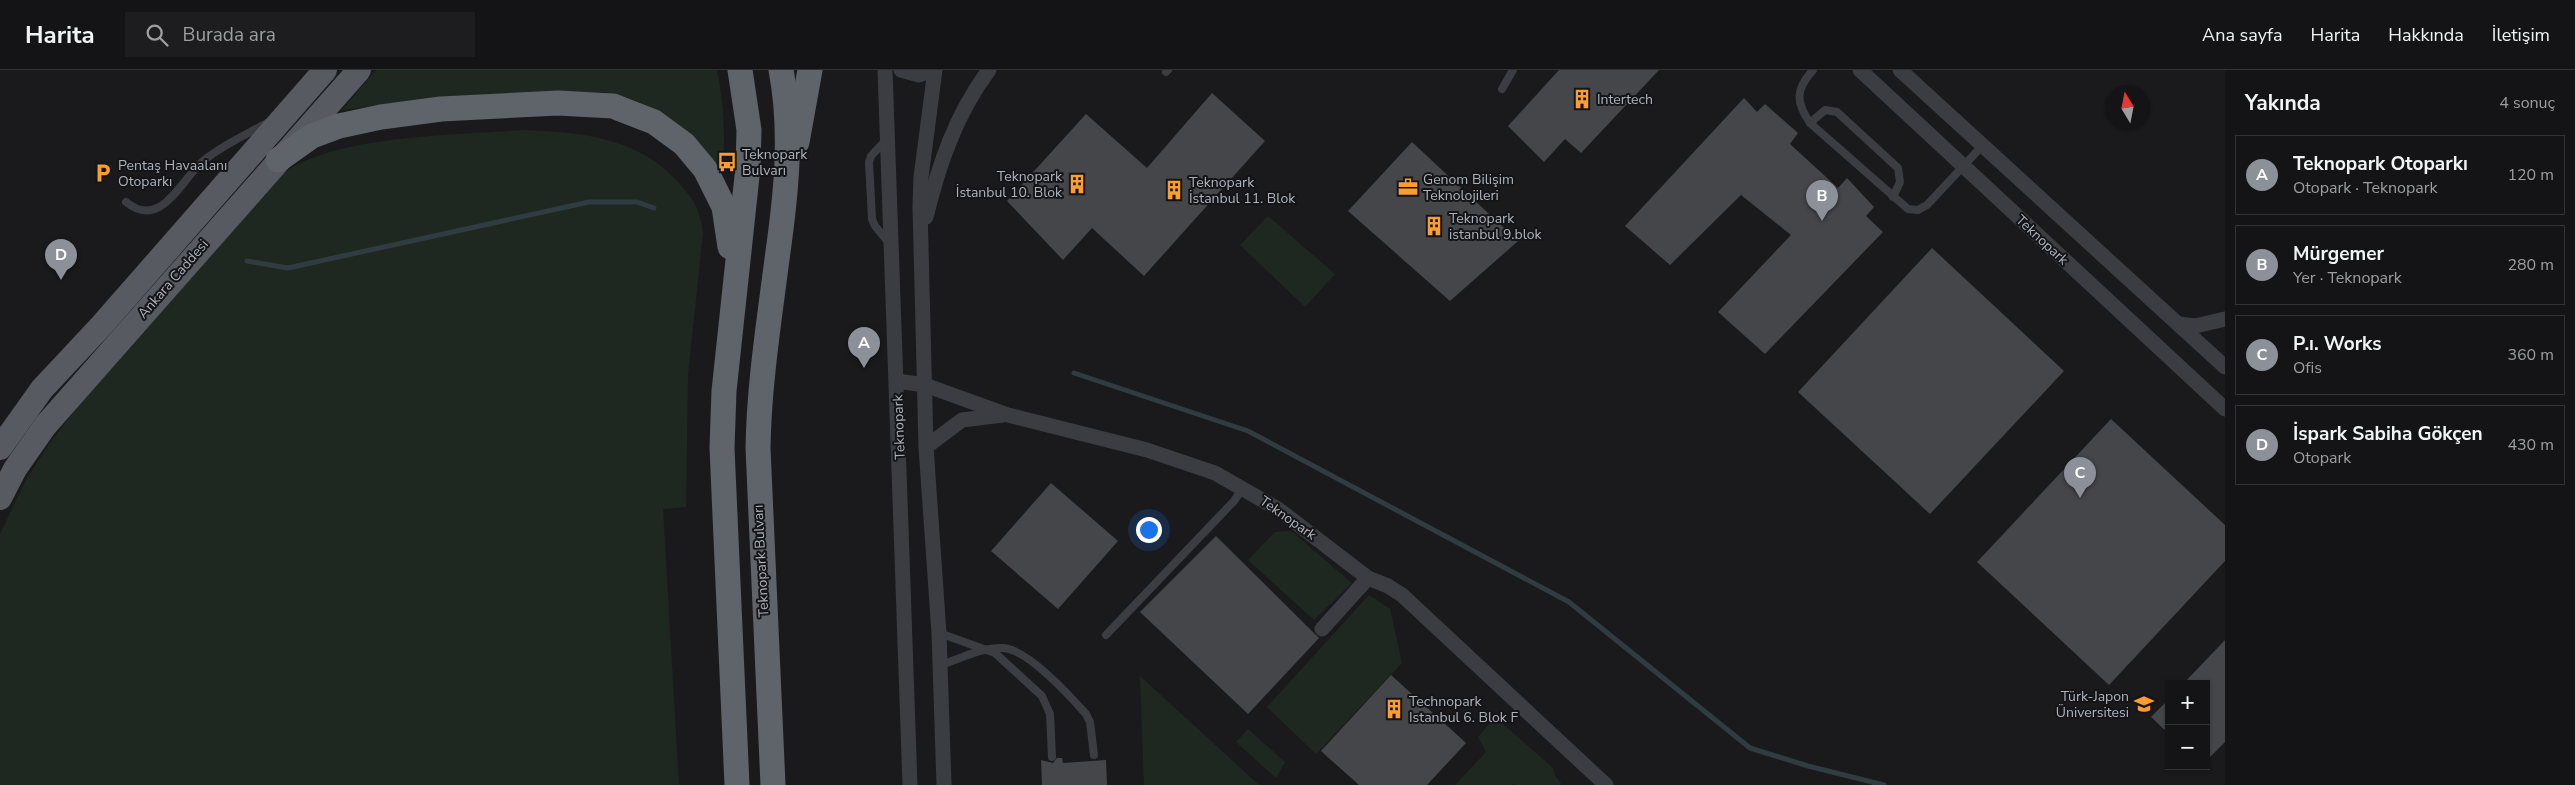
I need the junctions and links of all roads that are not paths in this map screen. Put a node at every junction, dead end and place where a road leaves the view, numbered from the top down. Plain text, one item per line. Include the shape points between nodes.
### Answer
1 (325, 70) edge
2 (359, 70) edge
3 (740, 70) edge
4 (781, 70) edge
5 (810, 70) edge
6 (885, 70) edge
7 (901, 70) edge
8 (934, 70) edge
9 (988, 70) edge
10 (1513, 70) edge
11 (1813, 70) edge
12 (1860, 70) edge
13 (1900, 70) edge
14 (1502, 90) dead end
15 (291, 110) junction
16 (1810, 123) junction
17 (1983, 145) junction
18 (278, 160) junction
19 (1964, 167) junction
20 (786, 190) junction
21 (1893, 197) junction
22 (126, 202) dead end
23 (921, 238) junction
24 (736, 282) junction
25 (2225, 319) edge
26 (2179, 324) junction
27 (2225, 367) edge
28 (897, 380) junction
29 (924, 385) junction
30 (2225, 409) edge
31 (1008, 415) junction
32 (926, 447) junction
33 (0, 448) edge
34 (1243, 488) junction
35 (0, 498) edge
36 (1368, 578) junction
37 (1388, 586) junction
38 (1322, 629) dead end
39 (939, 633) junction
40 (1106, 635) dead end
41 (988, 649) junction
42 (940, 665) junction
43 (1094, 755) dead end
44 (1052, 757) dead end
45 (736, 785) edge
46 (772, 785) edge
47 (910, 785) edge
48 (944, 785) edge
49 (1592, 785) edge
50 (1606, 785) edge

1 - 15 main road, Ankara Caddesi
2 - 18 main road, Ankara Caddesi
3 - 24 highway via 749,130
4 - 20 highway, Teknopark Bulvarı via 787,115
5 - 20 highway
6 - 28 street, Teknopark
7 - 8 street, Teknopark via 919,74
8 - 23 street, Teknopark via 921,177
9 - 23 street, Teknopark via 953,132 935,181
10 - 14 lane
11 - 16 lane via 1801,83 1800,92 1802,108
12 - 19 street, Teknopark
13 - 17 street
15 - 22 lane via 205,158 166,203 156,209 141,211
15 - 33 main road, Ankara Caddesi via 42,389
16 - 21 lane
16 - 21 lane via 1825,110 1837,112 1898,168 1900,182
17 - 19 lane
17 - 26 street
18 - 24 highway via 312,136 381,117 441,109 558,102 613,106 654,122 684,144 705,168 724,207
18 - 35 main road, Ankara Caddesi via 45,426 15,469
19 - 21 lane via 1923,208 1908,209
19 - 30 street, Teknopark
20 - 46 highway, Teknopark Bulvarı via 760,394 758,448
23 - 29 street, Teknopark
24 - 45 highway via 724,391 722,448
25 - 26 street via 2195,326
26 - 27 street
28 - 29 street
28 - 47 street, Teknopark
29 - 31 street, Teknopark
29 - 32 street, Teknopark
31 - 32 street, Teknopark via 962,420
31 - 34 street, Teknopark via 1187,462
32 - 39 street, Teknopark
34 - 36 street, Teknopark via 1278,509
34 - 40 lane
36 - 37 street, Teknopark
36 - 38 street
37 - 49 street, Teknopark via 1410,611
37 - 50 street, Teknopark via 1402,594
39 - 41 lane
39 - 42 street, Teknopark
41 - 42 lane
41 - 43 lane via 1005,648 1027,658 1081,709 1090,722
41 - 44 lane via 1046,702 1050,714
42 - 48 street, Teknopark

